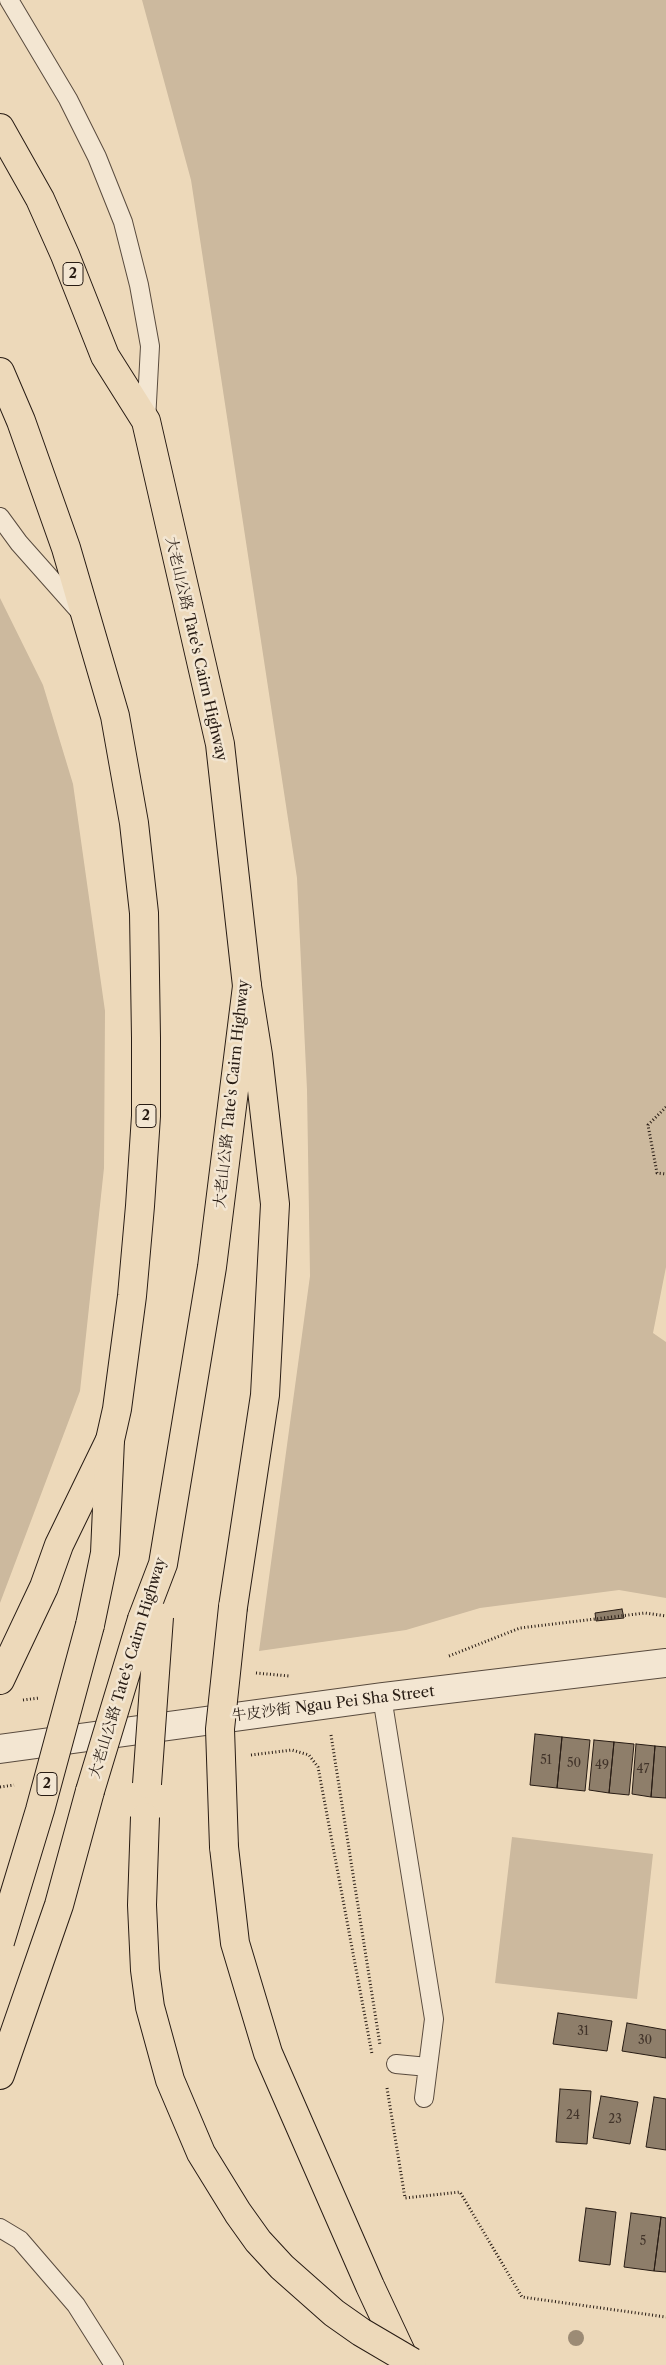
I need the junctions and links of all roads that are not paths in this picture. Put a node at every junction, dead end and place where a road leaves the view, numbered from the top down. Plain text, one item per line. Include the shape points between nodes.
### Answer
1 (9, 0) edge
2 (0, 128) edge
3 (0, 372) edge
4 (146, 421) junction
5 (0, 517) edge
6 (87, 620) junction
7 (247, 986) junction
8 (110, 1440) junction
9 (150, 1618) junction
10 (666, 1663) edge
11 (0, 1680) edge
12 (382, 1697) junction
13 (0, 1749) edge
14 (0, 1942) edge
15 (396, 2064) dead end
16 (428, 2067) junction
17 (0, 2075) edge
18 (424, 2098) dead end
19 (0, 2228) edge
20 (114, 2365) edge
21 (407, 2365) edge
22 (419, 2365) edge

1 - 4 lane via 68,99 97,157 123,222 150,346
2 - 4 highway, 大老山公路 Tate's Cairn Highway / 2 via 40,199 105,356
3 - 6 highway, 2 via 63,539
4 - 7 highway, 大老山公路 Tate's Cairn Highway / 2 via 220,744
5 - 6 lane
6 - 8 highway, 2 via 115,716 134,823 144,914 144,1146 132,1296
7 - 9 highway, 大老山公路 Tate's Cairn Highway / 2 via 212,1267 163,1564
7 - 21 highway, bridge via 275,1204 265,1395 233,1607 220,1729 224,1847 236,1943 268,2053
8 - 11 highway
8 - 14 highway, 2, bridge via 105,1552 90,1625
9 - 17 highway, 大老山公路 Tate's Cairn Highway, bridge via 97,1765 59,1906
9 - 22 highway, bridge via 142,1905 150,2007 170,2080 217,2183 258,2241 334,2313
10 - 12 street, 牛皮沙街 Ngau Pei Sha Street
12 - 13 street, 牛皮沙街 Ngau Pei Sha Street
12 - 16 lane via 434,2019
15 - 16 lane
16 - 18 lane
19 - 20 lane via 20,2240 76,2305

